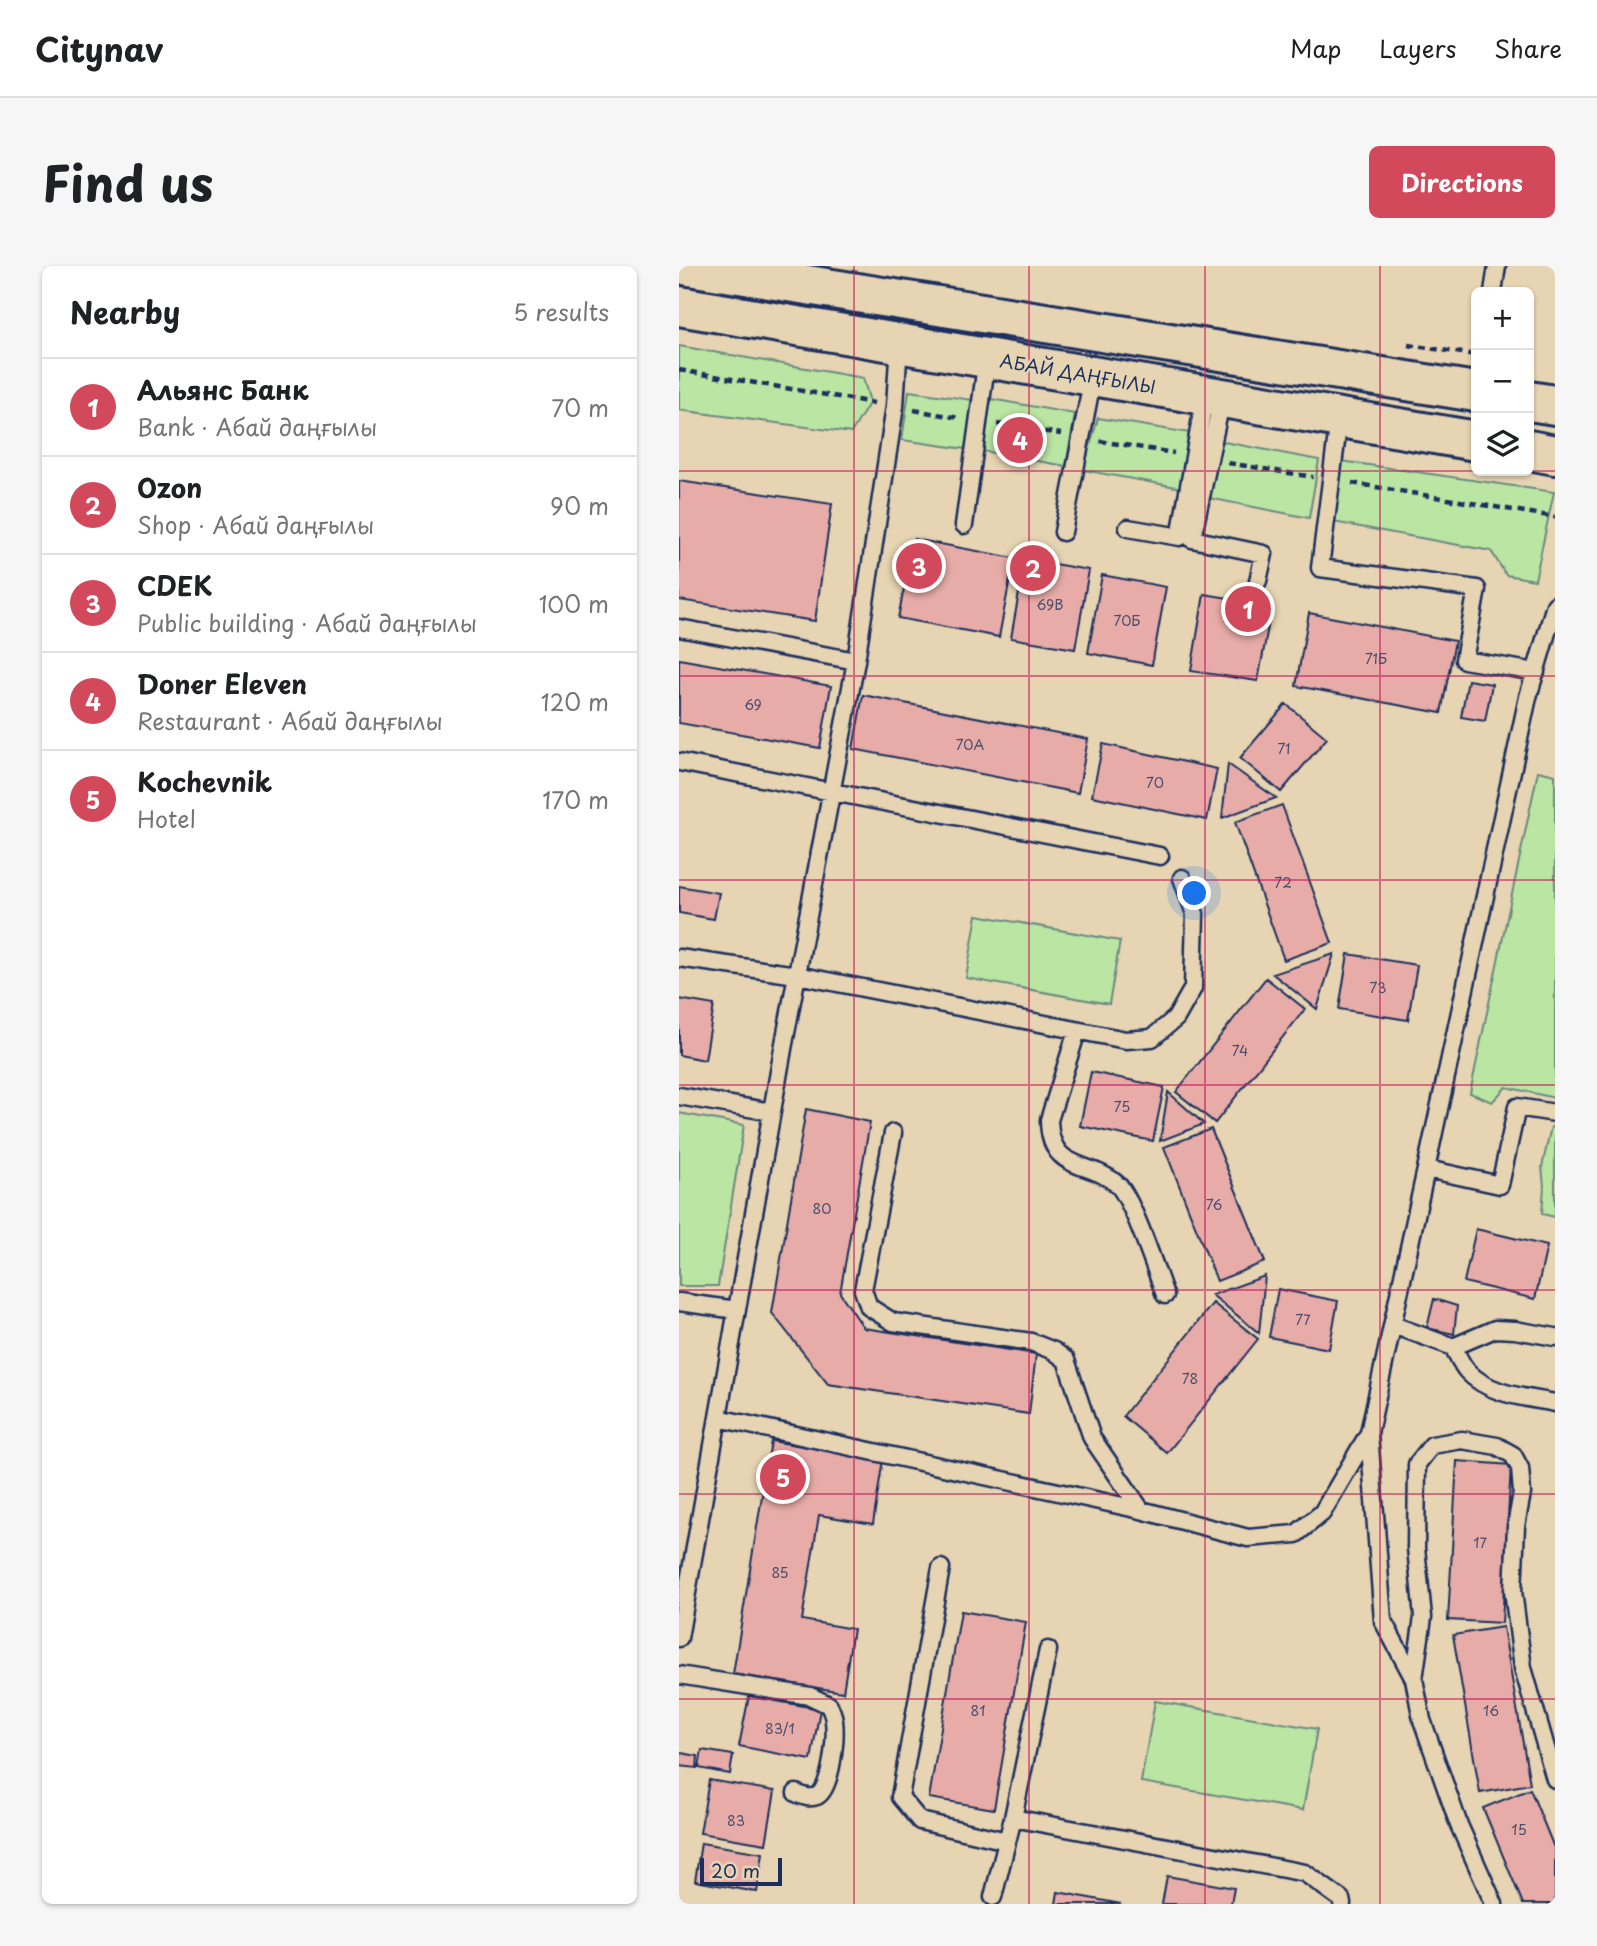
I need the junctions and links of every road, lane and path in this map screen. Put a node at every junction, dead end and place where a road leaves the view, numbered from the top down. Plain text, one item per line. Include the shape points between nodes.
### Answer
1 (689, 266) edge
2 (1497, 266) edge
3 (739, 270) edge
4 (1494, 287) edge
5 (679, 306) edge
6 (899, 344) junction
7 (987, 358) junction
8 (679, 370) edge
9 (1093, 376) junction
10 (1471, 391) edge
11 (1213, 396) junction
12 (1534, 402) edge
13 (1555, 405) edge
14 (895, 407) junction
15 (1339, 418) junction
16 (978, 421) junction
17 (1081, 438) junction
18 (1471, 440) edge
19 (1534, 451) edge
20 (1555, 455) edge
21 (1202, 458) junction
22 (1329, 480) junction
23 (1555, 517) edge
24 (964, 525) dead end
25 (1128, 528) dead end
26 (1063, 532) dead end
27 (1258, 581) dead end
28 (1555, 605) edge
29 (679, 628) edge
30 (856, 661) junction
31 (1536, 672) junction
32 (679, 762) edge
33 (832, 790) junction
34 (1160, 856) dead end
35 (1182, 878) dead end
36 (679, 958) edge
37 (797, 975) junction
38 (1077, 1031) junction
39 (679, 1096) edge
40 (772, 1112) junction
41 (1555, 1113) edge
42 (893, 1133) dead end
43 (1427, 1169) junction
44 (1165, 1295) dead end
45 (679, 1302) edge
46 (737, 1310) junction
47 (1393, 1325) junction
48 (1555, 1338) edge
49 (1453, 1347) junction
50 (1555, 1403) edge
51 (718, 1418) junction
52 (1369, 1433) junction
53 (1141, 1510) junction
54 (941, 1568) dead end
55 (679, 1638) edge
56 (1048, 1650) dead end
57 (679, 1675) edge
58 (1414, 1679) junction
59 (1555, 1779) edge
60 (796, 1793) dead end
61 (1013, 1818) junction
62 (1007, 1841) junction
63 (993, 1897) dead end
64 (1342, 1904) edge
65 (1494, 1904) edge

1 - 3 main road
2 - 4 lane
3 - 10 main road
5 - 6 main road, АБАЙ ДАҢҒЫЛЫ
6 - 7 main road, АБАЙ ДАҢҒЫЛЫ
6 - 14 lane
7 - 9 main road, АБАЙ ДАҢҒЫЛЫ
7 - 16 lane
8 - 14 path
9 - 11 main road, АБАЙ ДАҢҒЫЛЫ
9 - 17 lane
11 - 15 main road, АБАЙ ДАҢҒЫЛЫ
11 - 21 lane
12 - 13 main road
14 - 16 path
14 - 30 lane
15 - 18 main road, АБАЙ ДАҢҒЫЛЫ
15 - 22 lane
16 - 17 path
16 - 24 lane
17 - 21 path
17 - 26 lane
19 - 20 main road
21 - 22 path
21 - 25 lane via 1180,537
21 - 27 lane via 1192,539 1264,554
22 - 23 path
22 - 31 lane via 1320,568 1478,589 1464,660
28 - 31 lane
29 - 30 lane
30 - 33 lane
31 - 43 lane
32 - 33 lane
33 - 34 lane
33 - 37 lane
35 - 38 lane via 1195,914 1193,988 1176,1018 1152,1038 1126,1040
36 - 37 lane
37 - 38 lane
37 - 40 lane
38 - 44 lane via 1049,1120 1049,1134 1069,1163 1119,1186
39 - 40 lane
40 - 46 lane
41 - 43 lane via 1517,1107 1500,1185
42 - 53 lane via 863,1290 869,1307 893,1322 1031,1342 1055,1351 1066,1360 1092,1438
43 - 47 lane
45 - 46 lane
46 - 51 lane
47 - 49 lane
47 - 52 lane
48 - 49 lane via 1495,1329
49 - 50 lane via 1467,1370 1482,1383 1504,1393
51 - 53 lane
51 - 55 lane
52 - 53 lane via 1322,1513 1296,1534 1248,1538
52 - 58 lane via 1383,1621
54 - 62 lane via 900,1797 920,1821
56 - 61 lane
57 - 60 lane via 810,1696 829,1705 834,1719 829,1778 817,1796
58 - 59 lane via 1423,1617 1416,1548 1417,1464 1432,1445 1462,1440 1497,1446 1513,1455 1520,1468 1513,1591 1523,1668
58 - 65 lane via 1422,1720 1459,1825
61 - 62 lane
61 - 64 lane via 1305,1872
62 - 63 lane

